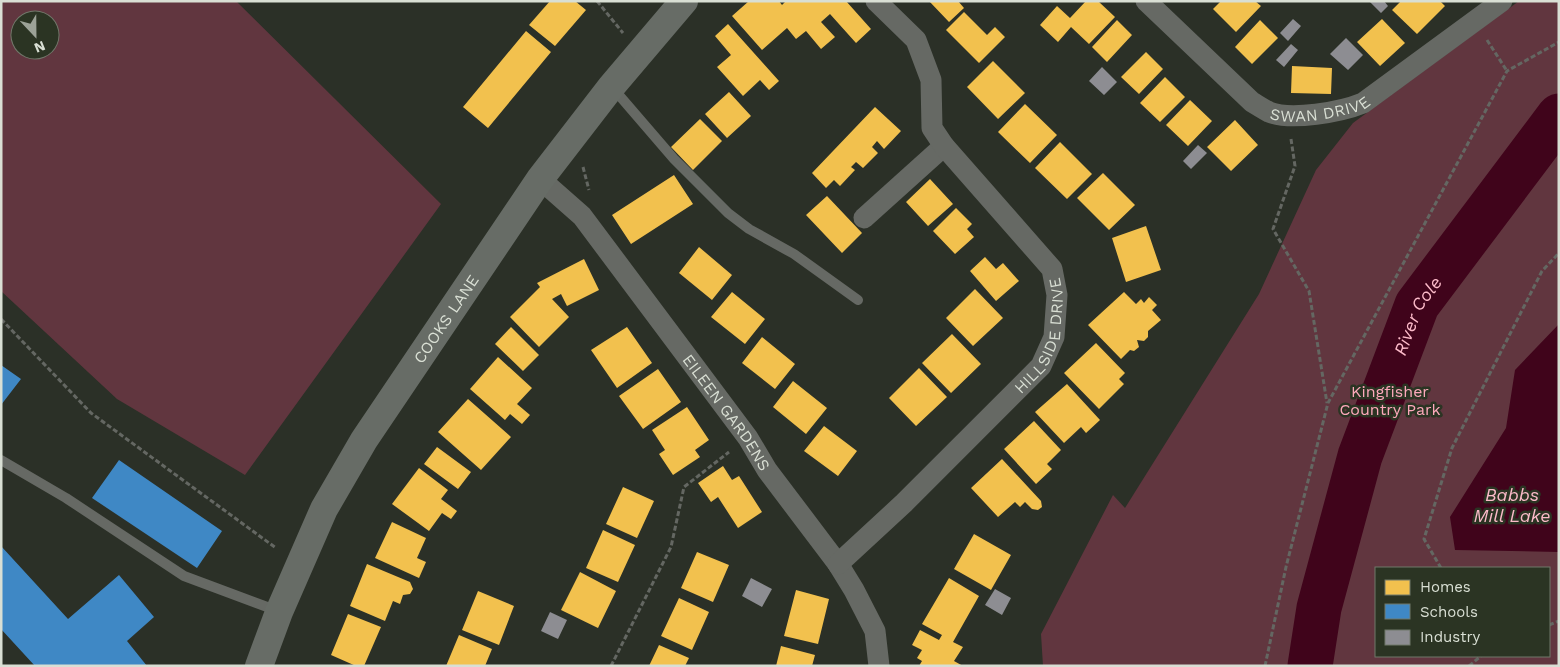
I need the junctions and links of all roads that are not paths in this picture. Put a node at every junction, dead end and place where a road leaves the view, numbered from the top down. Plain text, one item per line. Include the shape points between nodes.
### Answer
1 (684, 1) edge
2 (876, 1) edge
3 (1146, 1) edge
4 (1502, 1) edge
5 (611, 87) junction
6 (944, 146) junction
7 (540, 179) junction
8 (864, 218) dead end
9 (858, 300) dead end
10 (1, 460) edge
11 (838, 564) junction
12 (279, 612) junction
13 (259, 666) edge
14 (879, 666) edge

1 - 5 street, COOKS LANE
2 - 6 street, HILLSIDE DRIVE via 916,40 931,80 932,128
3 - 4 street, SWAN DRIVE via 1252,102 1270,113 1322,114 1346,110 1362,103
5 - 7 street, COOKS LANE
5 - 9 lane via 728,213 749,229 794,254
6 - 8 street
6 - 11 street, HILLSIDE DRIVE via 1052,269 1057,295 1054,337 1041,366
7 - 11 street, EILEEN GARDENS via 582,216
7 - 12 street, COOKS LANE via 364,440 324,509
10 - 12 lane via 66,498 184,576
11 - 14 street, EILEEN GARDENS via 875,631
12 - 13 street, COOKS LANE

